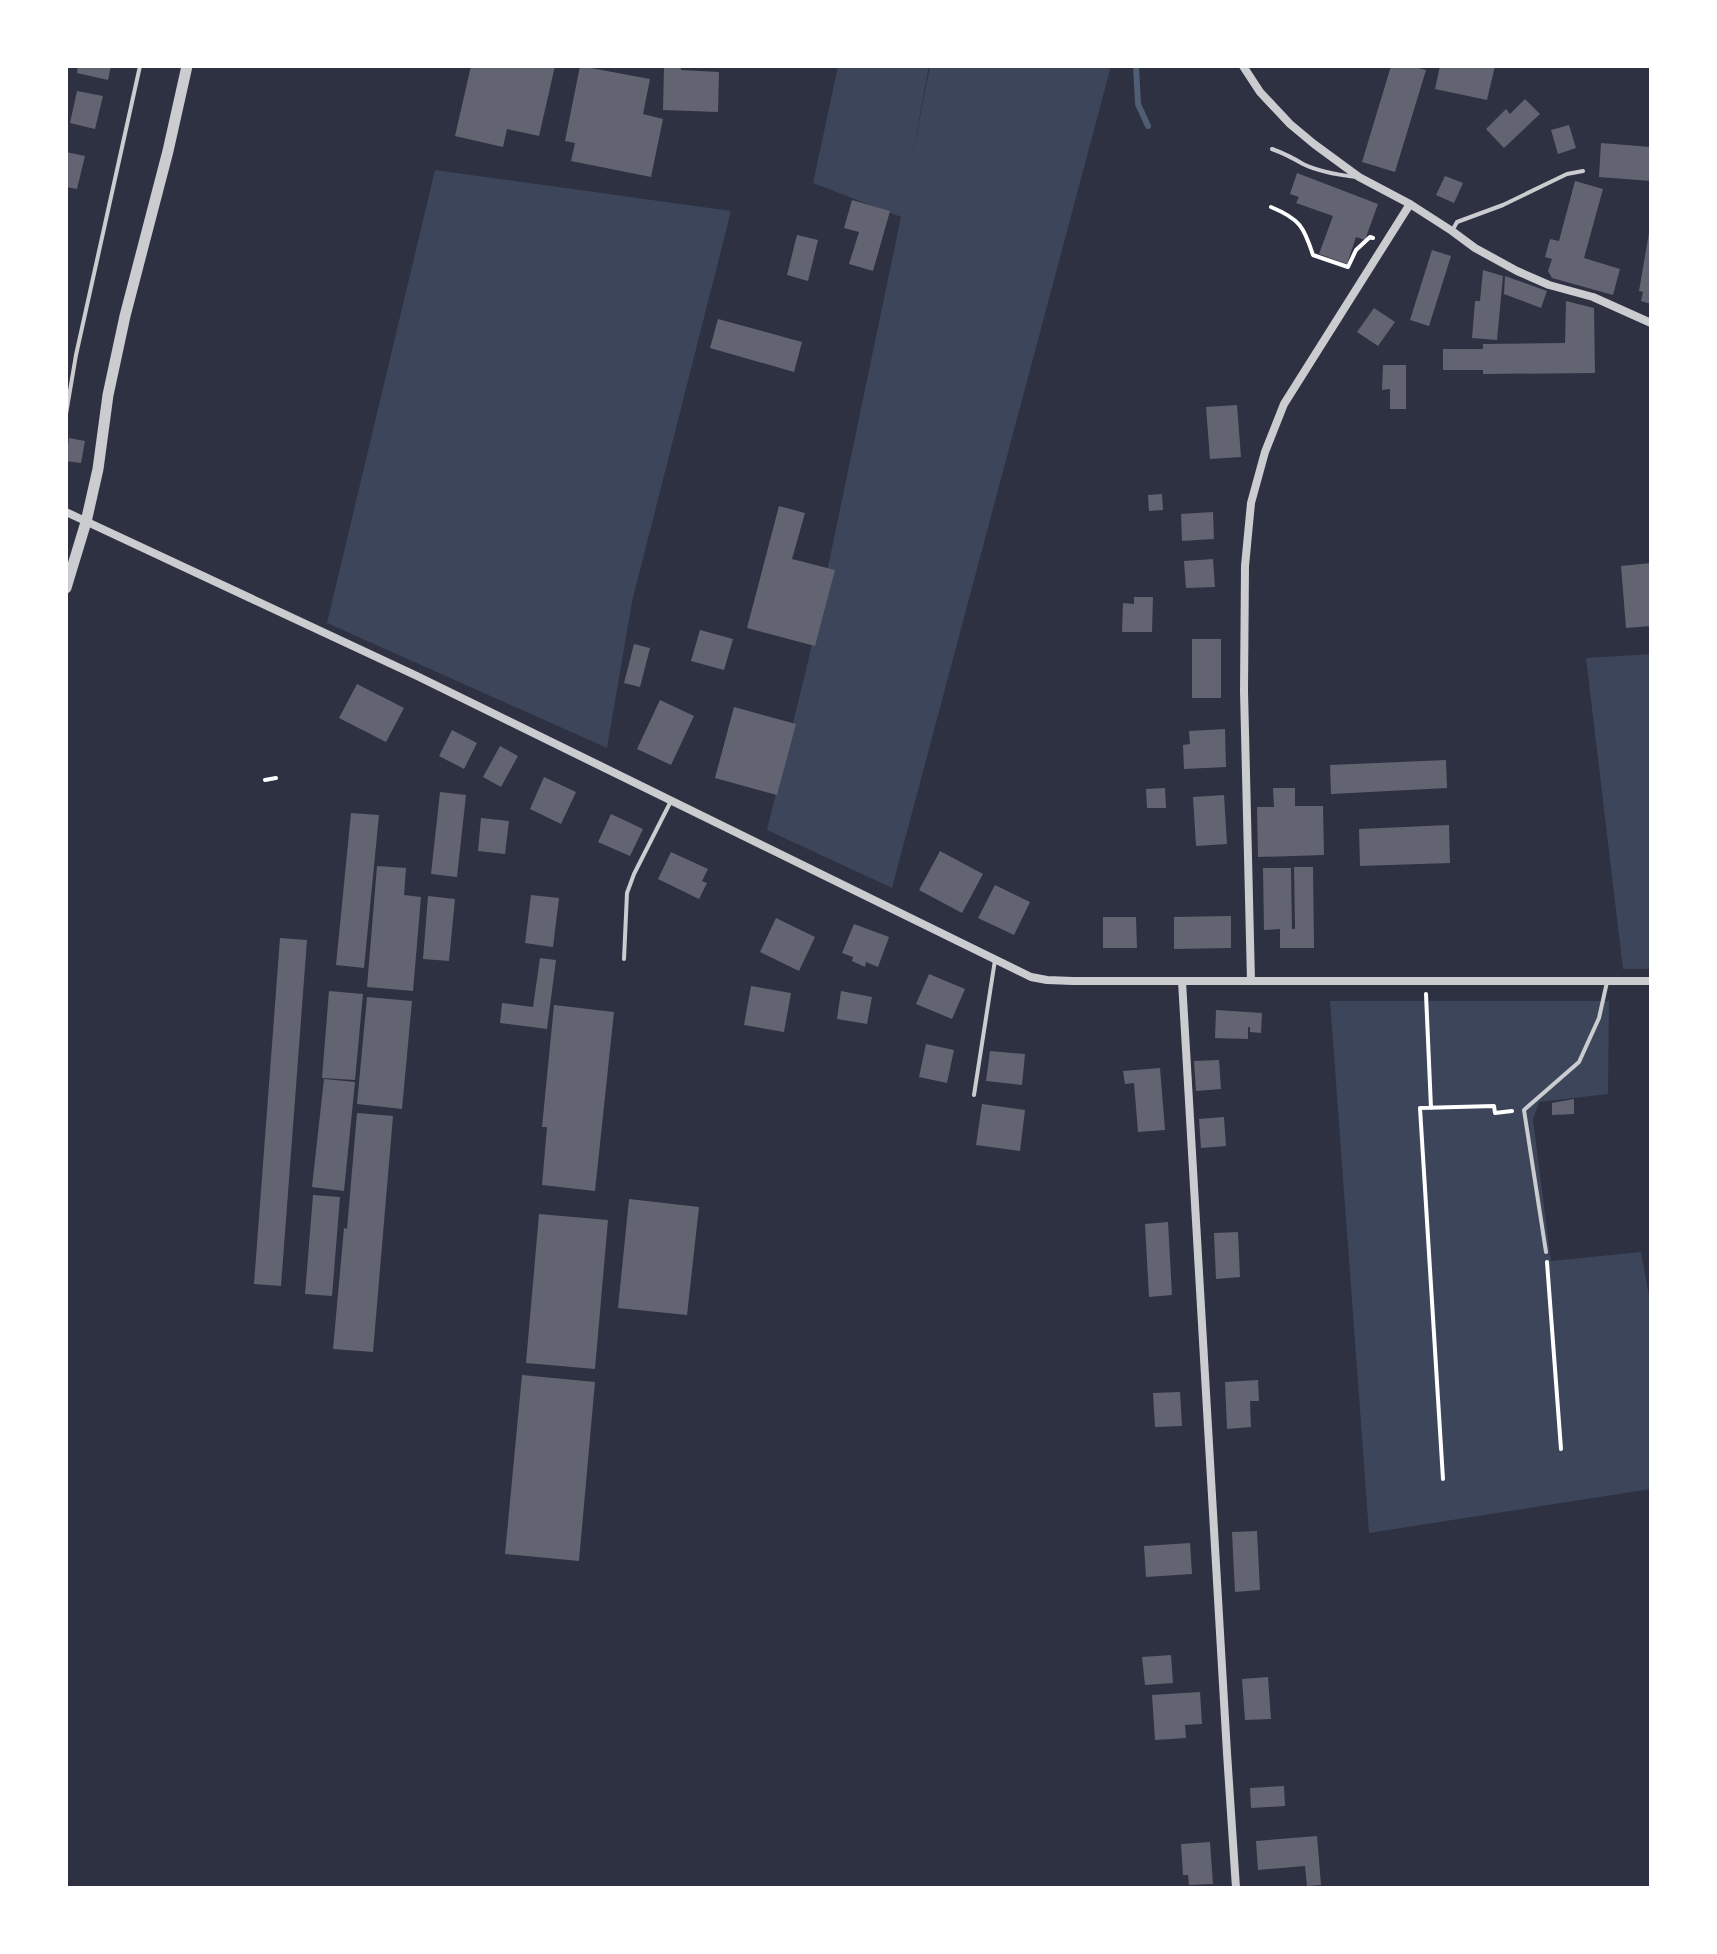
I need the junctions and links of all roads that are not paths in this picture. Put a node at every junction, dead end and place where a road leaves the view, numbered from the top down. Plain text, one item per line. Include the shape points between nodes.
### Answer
1 (140, 66) edge
2 (187, 66) edge
3 (1243, 66) edge
4 (1272, 149) dead end
5 (1583, 171) dead end
6 (1359, 177) junction
7 (1410, 204) junction
8 (1452, 231) junction
9 (1651, 323) edge
10 (66, 414) edge
11 (66, 512) edge
12 (86, 522) junction
13 (66, 588) edge
14 (671, 801) junction
15 (624, 959) dead end
16 (995, 960) junction
17 (1182, 981) junction
18 (1251, 981) junction
19 (1608, 981) junction
20 (1651, 981) edge
21 (974, 1095) dead end
22 (1546, 1252) road end
23 (1236, 1888) edge

1 - 10 lane
2 - 12 street via 125,316
3 - 6 street via 1290,124
4 - 6 lane via 1305,165
5 - 8 lane via 1457,222
6 - 7 street
7 - 8 street
7 - 18 street via 1284,404 1251,503 1244,691
8 - 9 street via 1517,271
11 - 12 street
12 - 13 street
12 - 14 street
14 - 15 lane via 627,893
14 - 16 street
16 - 17 street via 1047,980
16 - 21 lane
17 - 18 street
17 - 23 street
18 - 19 street
19 - 20 street
19 - 22 lane via 1579,1062 1524,1110

